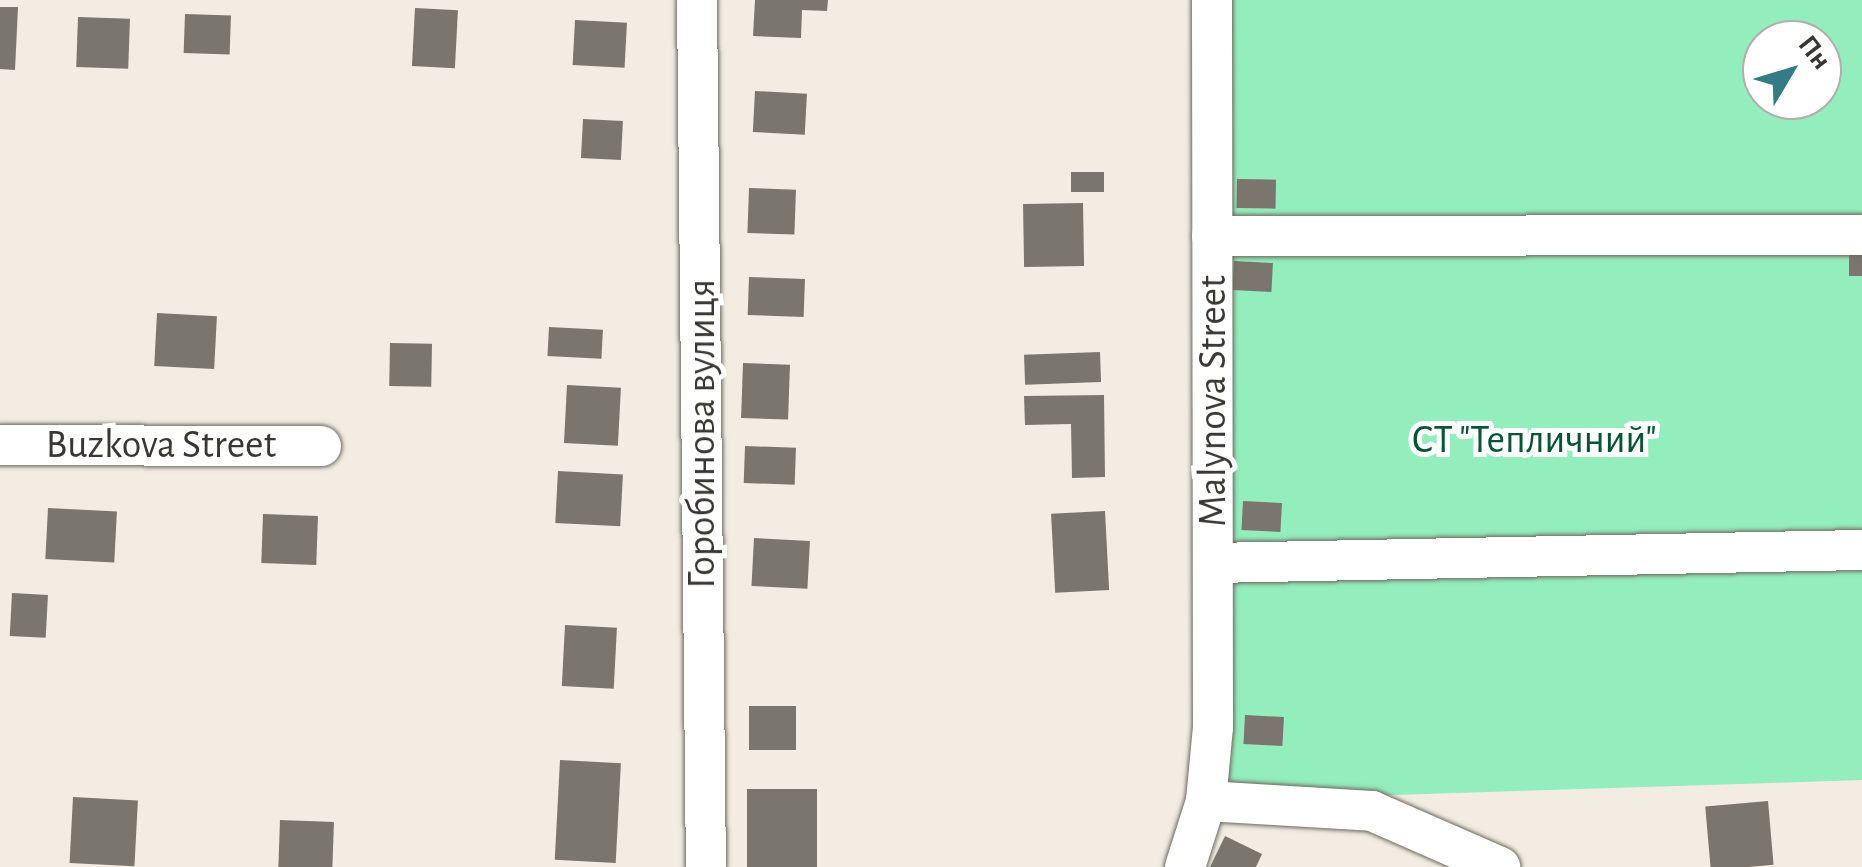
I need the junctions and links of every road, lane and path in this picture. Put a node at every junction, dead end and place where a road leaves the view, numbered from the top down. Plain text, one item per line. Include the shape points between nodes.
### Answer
1 (697, 0) edge
2 (1212, 0) edge
3 (1862, 235) edge
4 (1212, 236) junction
5 (0, 445) edge
6 (321, 446) dead end
7 (1862, 550) edge
8 (1214, 563) junction
9 (1206, 801) junction
10 (706, 867) edge
11 (1185, 867) edge
12 (1500, 867) edge

1 - 10 street, Горобинова вулиця
2 - 4 street, Malynova Street
3 - 4 street
4 - 8 street, Malynova Street
5 - 6 street, Buzkova Street
7 - 8 street
8 - 9 street, Malynova Street
9 - 11 street, Malynova Street
9 - 12 street via 1372,810

